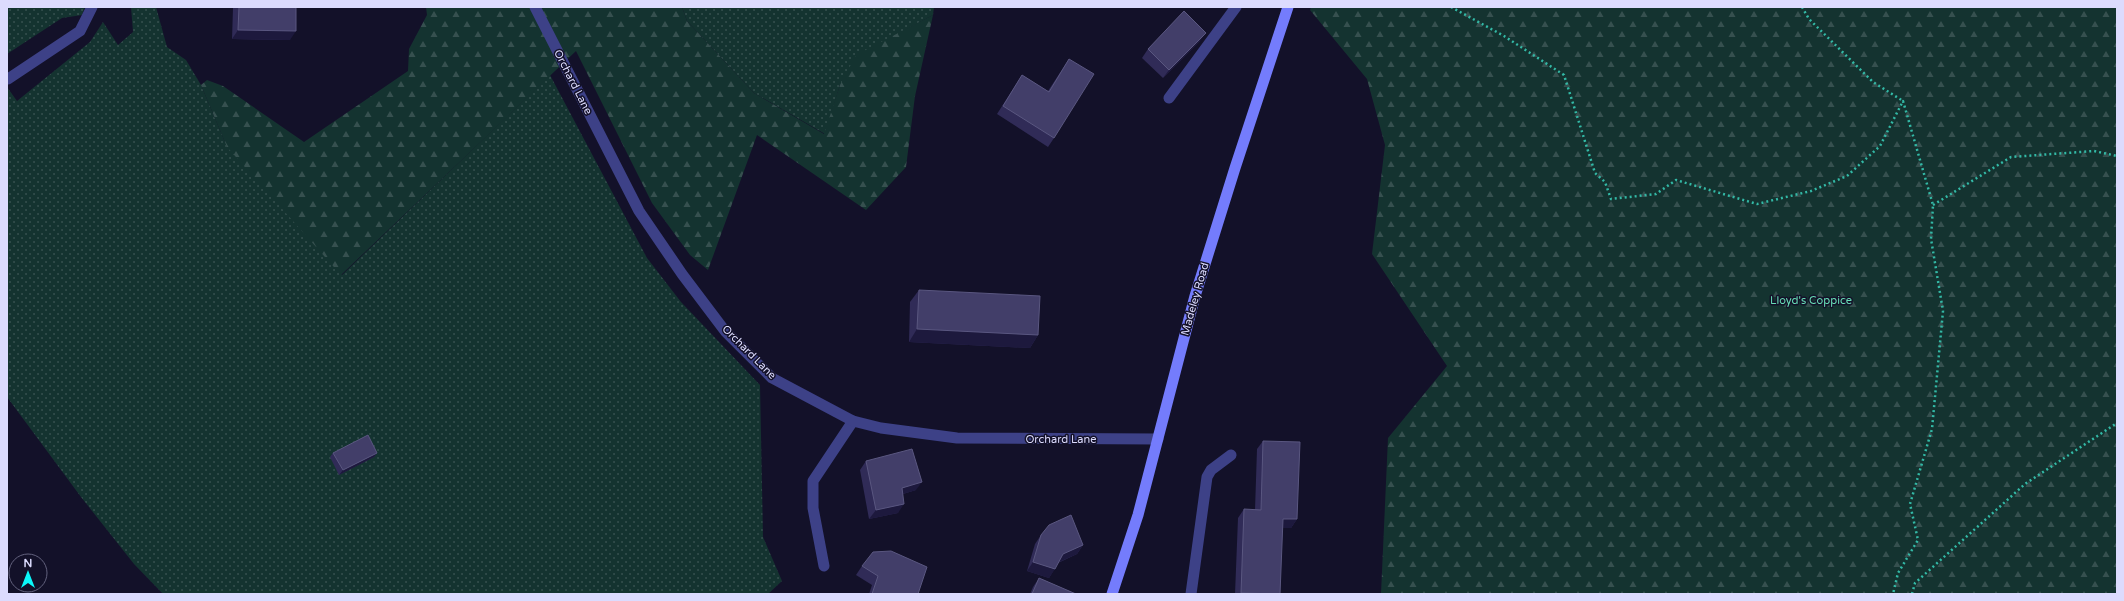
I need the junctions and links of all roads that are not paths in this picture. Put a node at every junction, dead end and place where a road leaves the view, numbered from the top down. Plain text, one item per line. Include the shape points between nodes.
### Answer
1 (92, 7) edge
2 (535, 7) edge
3 (1236, 7) edge
4 (1288, 7) edge
5 (8, 79) edge
6 (1169, 98) dead end
7 (853, 421) junction
8 (1158, 439) junction
9 (1231, 455) dead end
10 (824, 566) dead end
11 (1112, 594) edge
12 (1192, 594) edge

1 - 5 street via 80,31
2 - 7 street, Orchard Lane via 639,211 725,331 772,378
3 - 6 street
4 - 8 main road, Madeley Road via 1195,296
7 - 8 street, Orchard Lane via 881,428 957,438
7 - 10 street via 813,482 813,508
8 - 11 main road, Madeley Road via 1138,515
9 - 12 street via 1211,470 1207,477

